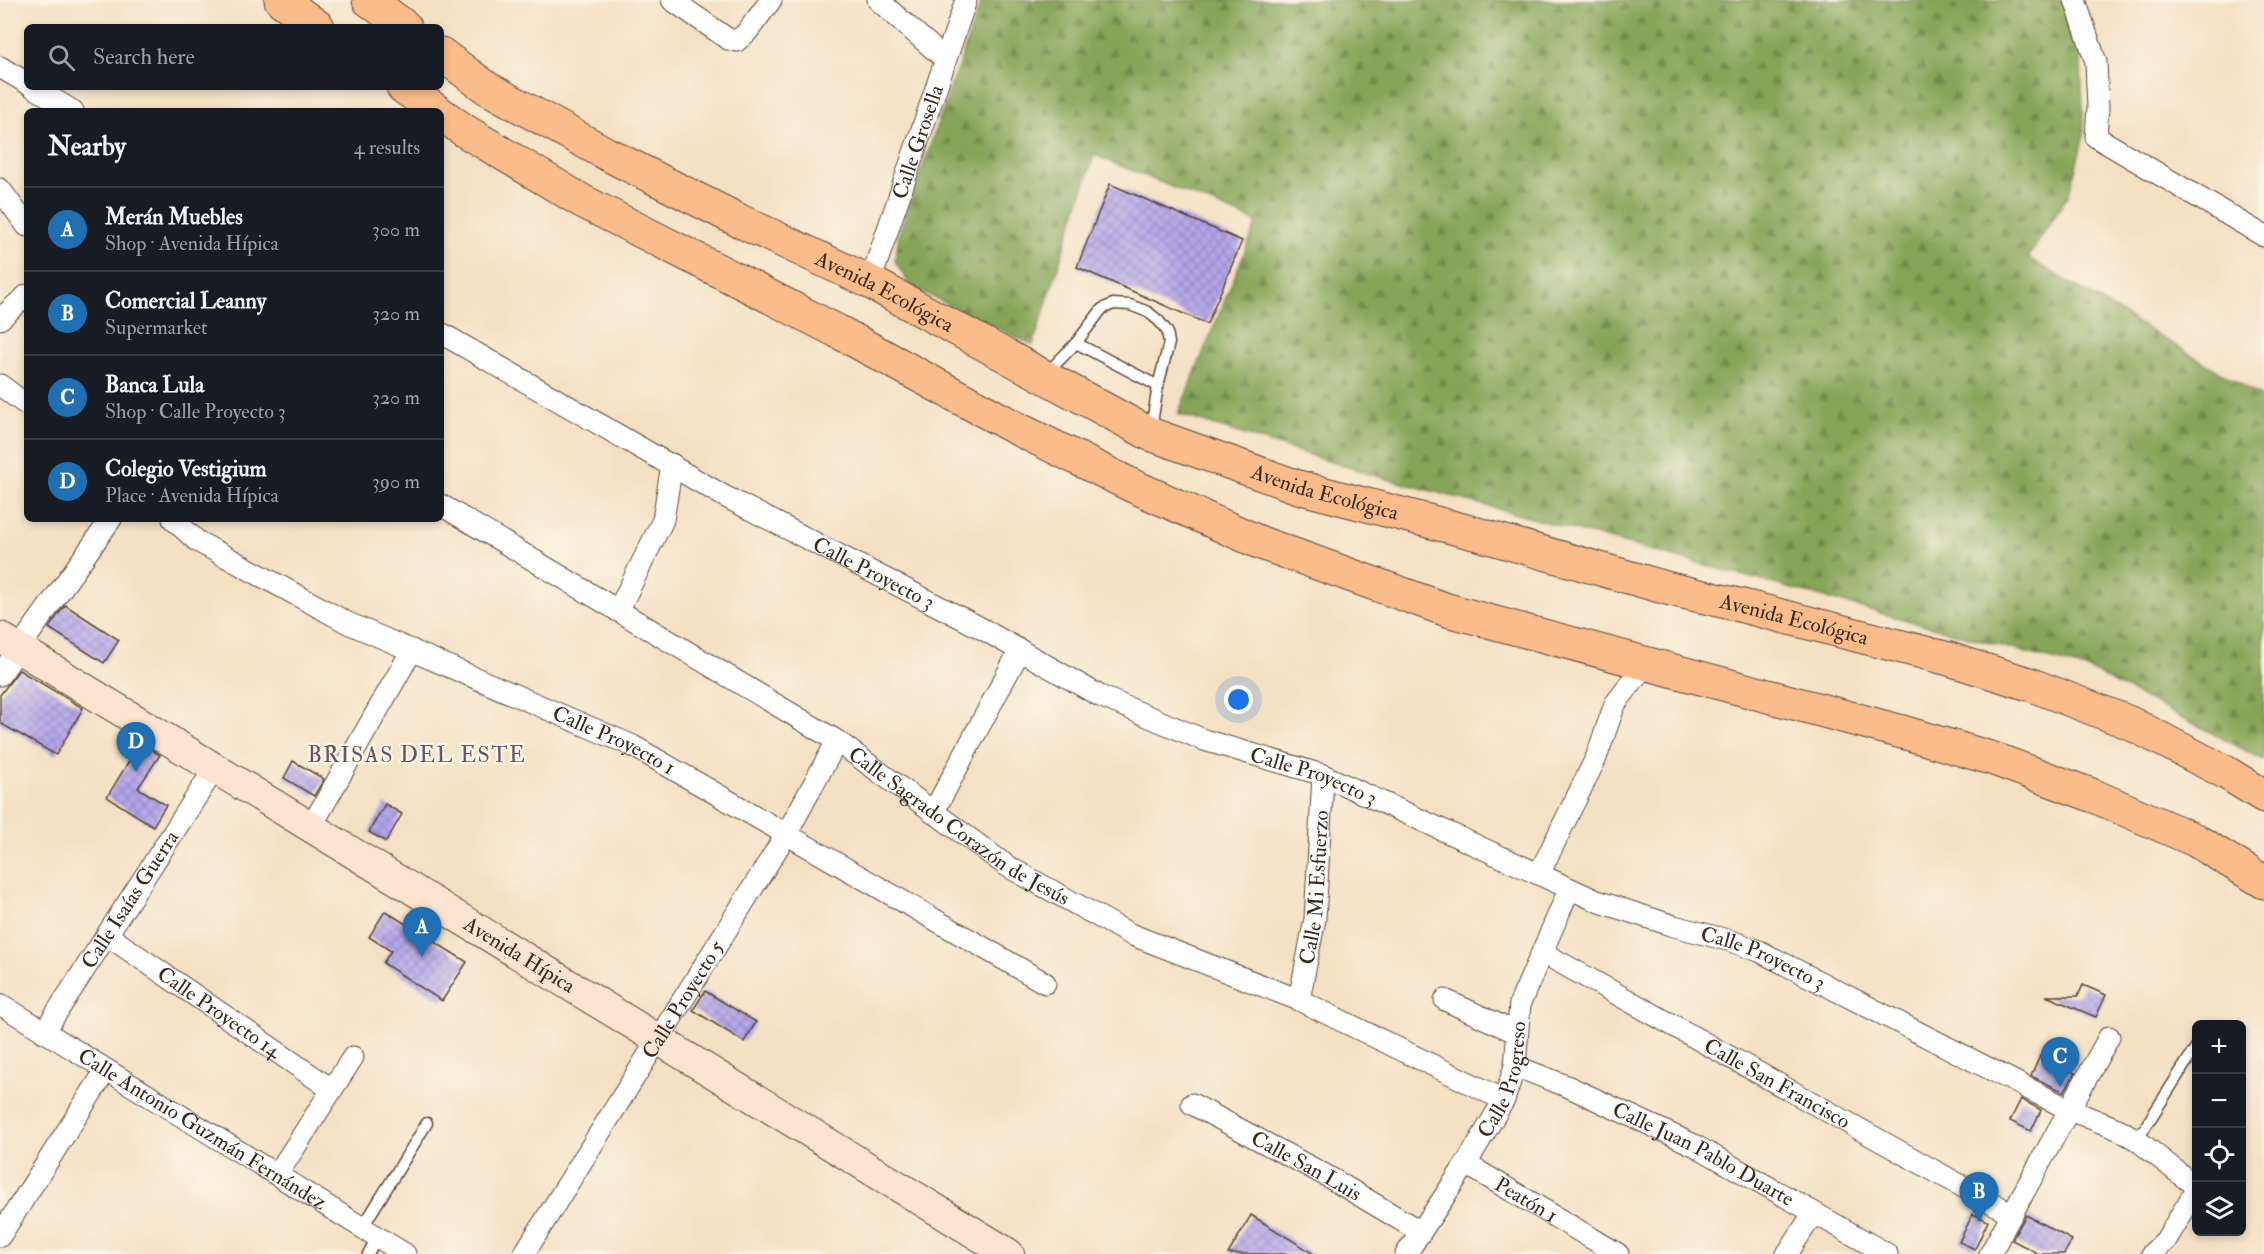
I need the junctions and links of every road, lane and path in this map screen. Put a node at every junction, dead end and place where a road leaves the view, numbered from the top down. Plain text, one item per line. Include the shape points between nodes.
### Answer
1 (281, 0) edge
2 (369, 0) edge
3 (672, 0) edge
4 (771, 0) edge
5 (878, 0) edge
6 (966, 0) edge
7 (2075, 0) edge
8 (314, 24) edge
9 (401, 24) edge
10 (444, 56) edge
11 (945, 59) junction
12 (0, 67) edge
13 (24, 82) edge
14 (38, 90) edge
15 (407, 90) edge
16 (68, 108) edge
17 (432, 108) edge
18 (444, 116) edge
19 (0, 189) edge
20 (24, 222) edge
21 (2264, 236) edge
22 (870, 282) junction
23 (24, 298) edge
24 (0, 319) edge
25 (444, 335) edge
26 (1076, 343) junction
27 (1042, 377) junction
28 (0, 385) edge
29 (1158, 386) junction
30 (24, 403) edge
31 (1150, 434) junction
32 (672, 464) junction
33 (444, 508) edge
34 (109, 522) edge
35 (175, 522) edge
36 (618, 611) junction
37 (10, 643) edge
38 (412, 650) junction
39 (1020, 650) junction
40 (1645, 665) junction
41 (0, 675) edge
42 (837, 741) junction
43 (215, 768) junction
44 (1323, 775) junction
45 (2264, 796) edge
46 (933, 813) junction
47 (311, 827) junction
48 (787, 833) junction
49 (1539, 874) junction
50 (2264, 882) edge
51 (1569, 890) junction
52 (107, 935) junction
53 (1543, 953) junction
54 (1045, 982) dead end
55 (1299, 1000) junction
56 (1445, 1000) dead end
57 (0, 1005) edge
58 (44, 1032) junction
59 (1517, 1033) junction
60 (2109, 1037) dead end
61 (660, 1039) junction
62 (2192, 1053) edge
63 (353, 1057) dead end
64 (1515, 1066) junction
65 (106, 1070) junction
66 (331, 1089) junction
67 (1504, 1100) junction
68 (1192, 1104) dead end
69 (2070, 1110) junction
70 (427, 1123) dead end
71 (2137, 1140) junction
72 (1466, 1164) junction
73 (277, 1175) junction
74 (2192, 1182) edge
75 (2192, 1197) edge
76 (1813, 1214) junction
77 (2012, 1214) junction
78 (1421, 1232) junction
79 (0, 1236) edge
80 (369, 1240) edge
81 (2163, 1250) edge
82 (405, 1254) edge
83 (524, 1254) edge
84 (1009, 1254) edge
85 (1406, 1254) edge
86 (1618, 1254) edge
87 (1787, 1254) edge
88 (1887, 1254) edge
89 (1990, 1254) edge

1 - 8 main road
2 - 9 main road
3 - 4 street via 728,39 737,41
5 - 11 street
6 - 11 street, Calle Grosella
7 - 21 street via 2096,62 2096,137
10 - 22 main road, Avenida Ecológica via 487,88 607,154
11 - 22 street, Calle Grosella
12 - 13 street
14 - 16 street
15 - 17 main road
18 - 40 main road via 582,201 1133,486 1261,543 1447,610
19 - 20 street
22 - 27 main road, Avenida Ecológica
23 - 24 street
25 - 32 street, Calle Proyecto 3
26 - 27 lane
26 - 29 lane
26 - 29 lane via 1102,309 1113,304 1148,312 1167,331 1169,343
27 - 31 main road, Avenida Ecológica
28 - 30 street
29 - 31 lane
31 - 45 main road, Avenida Ecológica via 1298,487 1670,589 1896,645 2032,686 2130,723
32 - 36 street via 663,520
32 - 39 street, Calle Proyecto 3 via 724,496
33 - 36 street, Calle Sagrado Corazón de Jesús
34 - 37 street
35 - 38 street, Calle Proyecto 1 via 197,541 348,623
36 - 42 street, Calle Sagrado Corazón de Jesús
37 - 41 street
37 - 43 street, Avenida Hípica
38 - 47 street
38 - 48 street, Calle Proyecto 1 via 633,746
39 - 44 street, Calle Proyecto 3 via 1100,696 1204,740
39 - 46 street
40 - 49 street via 1616,704 1596,758
40 - 50 main road via 1994,759 2094,796 2195,840
42 - 46 street, Calle Sagrado Corazón de Jesús
42 - 48 street, Calle Proyecto 5
43 - 47 street, Avenida Hípica
43 - 52 street, Calle Isaías Guerra
44 - 49 street, Calle Proyecto 3
44 - 55 street, Calle Mi Esfuerzo via 1315,919
46 - 55 street, Calle Sagrado Corazón de Jesús via 1007,866 1130,934
47 - 61 street, Avenida Hípica
48 - 54 street, Calle Proyecto 1
48 - 61 street, Calle Proyecto 5
49 - 51 street, Calle Proyecto 3
51 - 53 street, Calle Progreso
51 - 69 street, Calle Proyecto 3 via 1759,951
52 - 58 street, Calle Isaías Guerra
52 - 66 street, Calle Proyecto 14
53 - 59 street, Calle Progreso via 1520,1003
53 - 77 street, Calle San Francisco
55 - 67 street, Calle Sagrado Corazón de Jesús
56 - 59 street
57 - 58 street, Calle Antonio Guzmán Fernández
58 - 65 street, Calle Antonio Guzmán Fernández
59 - 64 street, Calle Progreso
60 - 69 street
61 - 83 street, Calle Proyecto 5
61 - 84 street, Avenida Hípica
62 - 71 lane
63 - 66 street
64 - 67 street, Calle Progreso
64 - 76 street, Calle Juan Pablo Duarte via 1696,1146
65 - 73 street, Calle Antonio Guzmán Fernández
65 - 79 street
66 - 73 street
67 - 72 street, Calle Progreso
68 - 78 street, Calle San Luis via 1327,1176
69 - 71 street, Calle Proyecto 3
69 - 77 street
70 - 80 lane
71 - 74 street, Calle Proyecto 3
72 - 78 street, Calle Progreso
72 - 86 street, Peatón 1
73 - 80 street, Calle Antonio Guzmán Fernández
75 - 81 street
76 - 87 street
76 - 88 street, Calle Juan Pablo Duarte
77 - 89 street
78 - 85 street, Calle Progreso
80 - 82 street, Calle Antonio Guzmán Fernández

